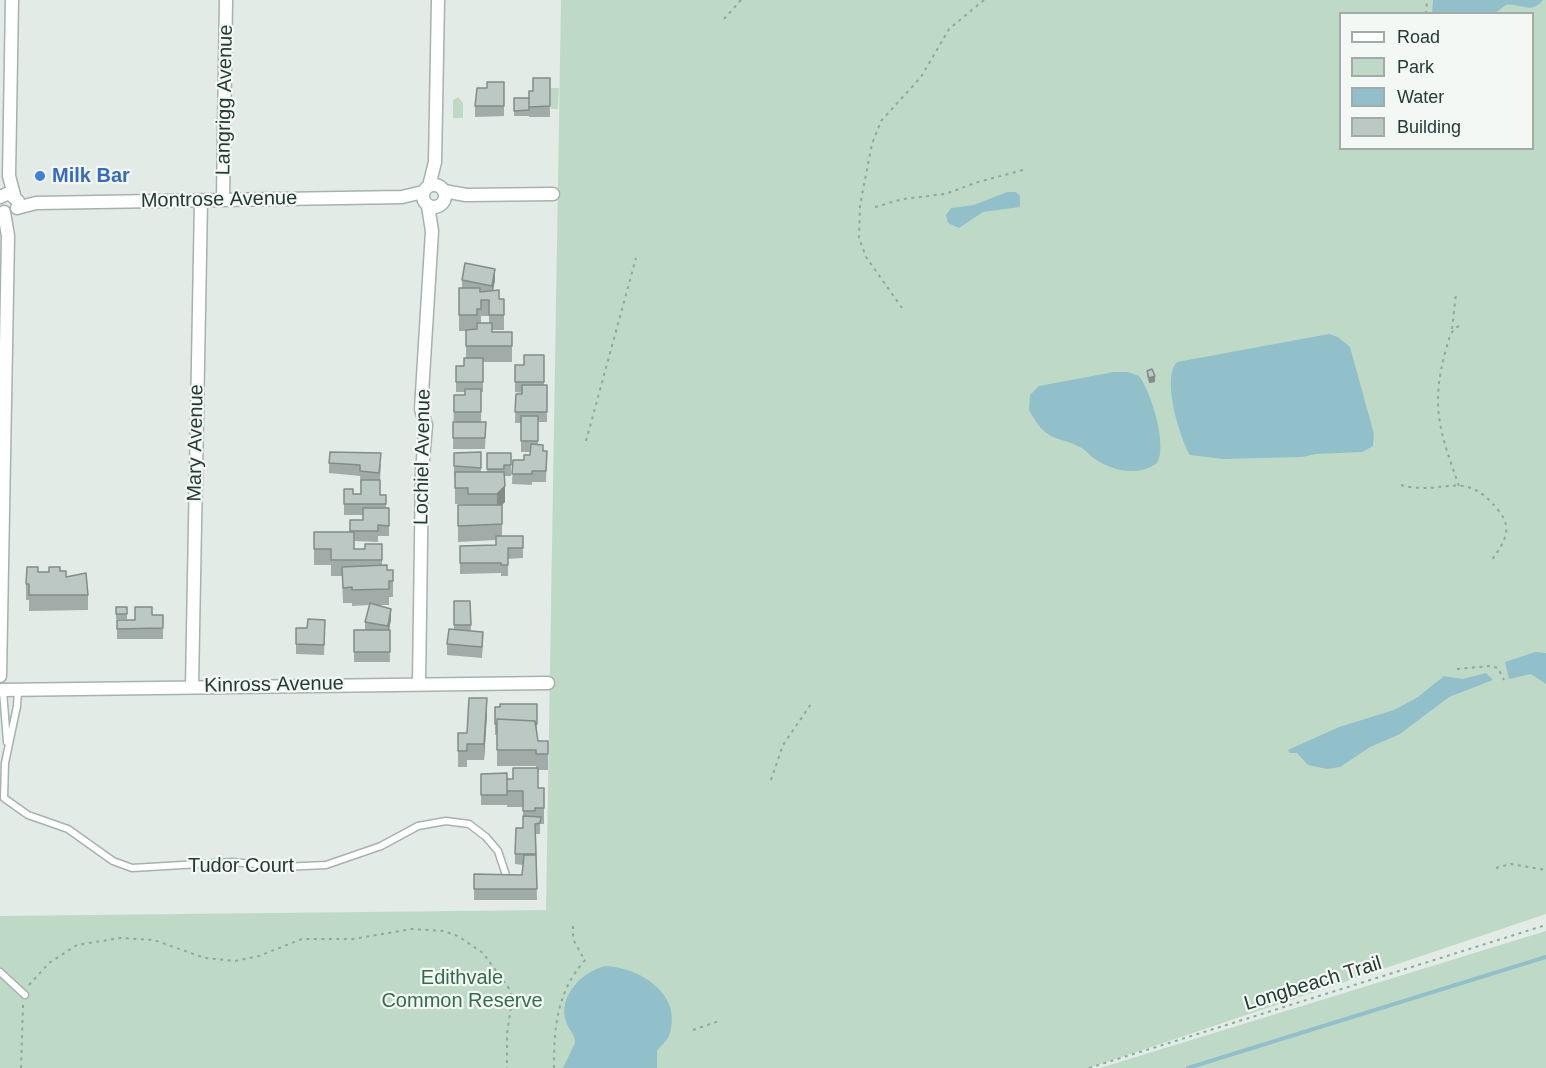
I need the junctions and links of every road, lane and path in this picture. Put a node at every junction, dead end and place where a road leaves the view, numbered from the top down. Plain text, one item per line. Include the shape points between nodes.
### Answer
1 (12, 0) edge
2 (226, 0) edge
3 (438, 0) edge
4 (740, 0) edge
5 (984, 0) edge
6 (724, 19) dead end
7 (1027, 169) dead end
8 (553, 195) dead end
9 (434, 196) junction
10 (223, 200) junction
11 (201, 201) junction
12 (8, 203) edge
13 (875, 207) dead end
14 (636, 258) dead end
15 (1456, 294) dead end
16 (902, 308) dead end
17 (1459, 326) dead end
18 (1452, 331) junction
19 (586, 441) dead end
20 (1401, 485) dead end
21 (1459, 486) junction
22 (1491, 561) dead end
23 (1457, 669) dead end
24 (0, 676) edge
25 (1504, 680) dead end
26 (419, 683) junction
27 (548, 683) dead end
28 (192, 686) junction
29 (2, 690) edge
30 (18, 690) junction
31 (811, 704) dead end
32 (8, 752) junction
33 (771, 780) dead end
34 (2, 800) edge
35 (1496, 868) dead end
36 (1546, 870) edge
37 (506, 875) edge
38 (1546, 925) edge
39 (573, 926) dead end
40 (0, 972) edge
41 (25, 994) junction
42 (719, 1021) dead end
43 (693, 1030) dead end
44 (21, 1068) edge
45 (507, 1068) edge
46 (554, 1068) edge
47 (1089, 1068) edge

1 - 12 street
2 - 10 street, Langrigg Avenue
3 - 9 street, Lochiel Avenue
4 - 6 path
5 - 16 path via 949,29 921,77 881,121 872,144 860,206 859,238 866,257
7 - 13 path via 945,194
8 - 9 street, Montrose Avenue
9 - 10 street, Montrose Avenue
9 - 26 street, Lochiel Avenue via 421,409 426,425
10 - 11 street, Montrose Avenue
11 - 12 street, Montrose Avenue
11 - 28 street, Mary Avenue
12 - 24 street
14 - 19 path
15 - 18 path
17 - 18 path
18 - 21 path via 1441,368 1437,408 1440,435
20 - 21 path via 1418,489
21 - 22 path via 1482,492 1506,521 1506,536
23 - 25 path via 1491,666 1498,668
26 - 27 street, Kinross Avenue
26 - 28 street, Kinross Avenue
28 - 30 street, Kinross Avenue
29 - 30 street, Kinross Avenue
29 - 32 lane, Tudor Court
30 - 32 lane, Tudor Court
31 - 33 path via 783,745
32 - 34 lane, Tudor Court
34 - 37 lane, Tudor Court via 28,815 68,829 113,861 132,868 224,862 282,867 326,865 381,846 418,826 446,821 469,824 489,839 502,858
35 - 36 path via 1511,864
38 - 47 path, Longbeach Trail
39 - 46 path via 573,939 585,960 560,1000 554,1031
40 - 41 lane
41 - 44 path
41 - 45 path via 36,974 64,952 100,941 154,940 205,958 235,961 259,957 302,939 353,939 412,929 443,931 483,953 510,990
42 - 43 path

